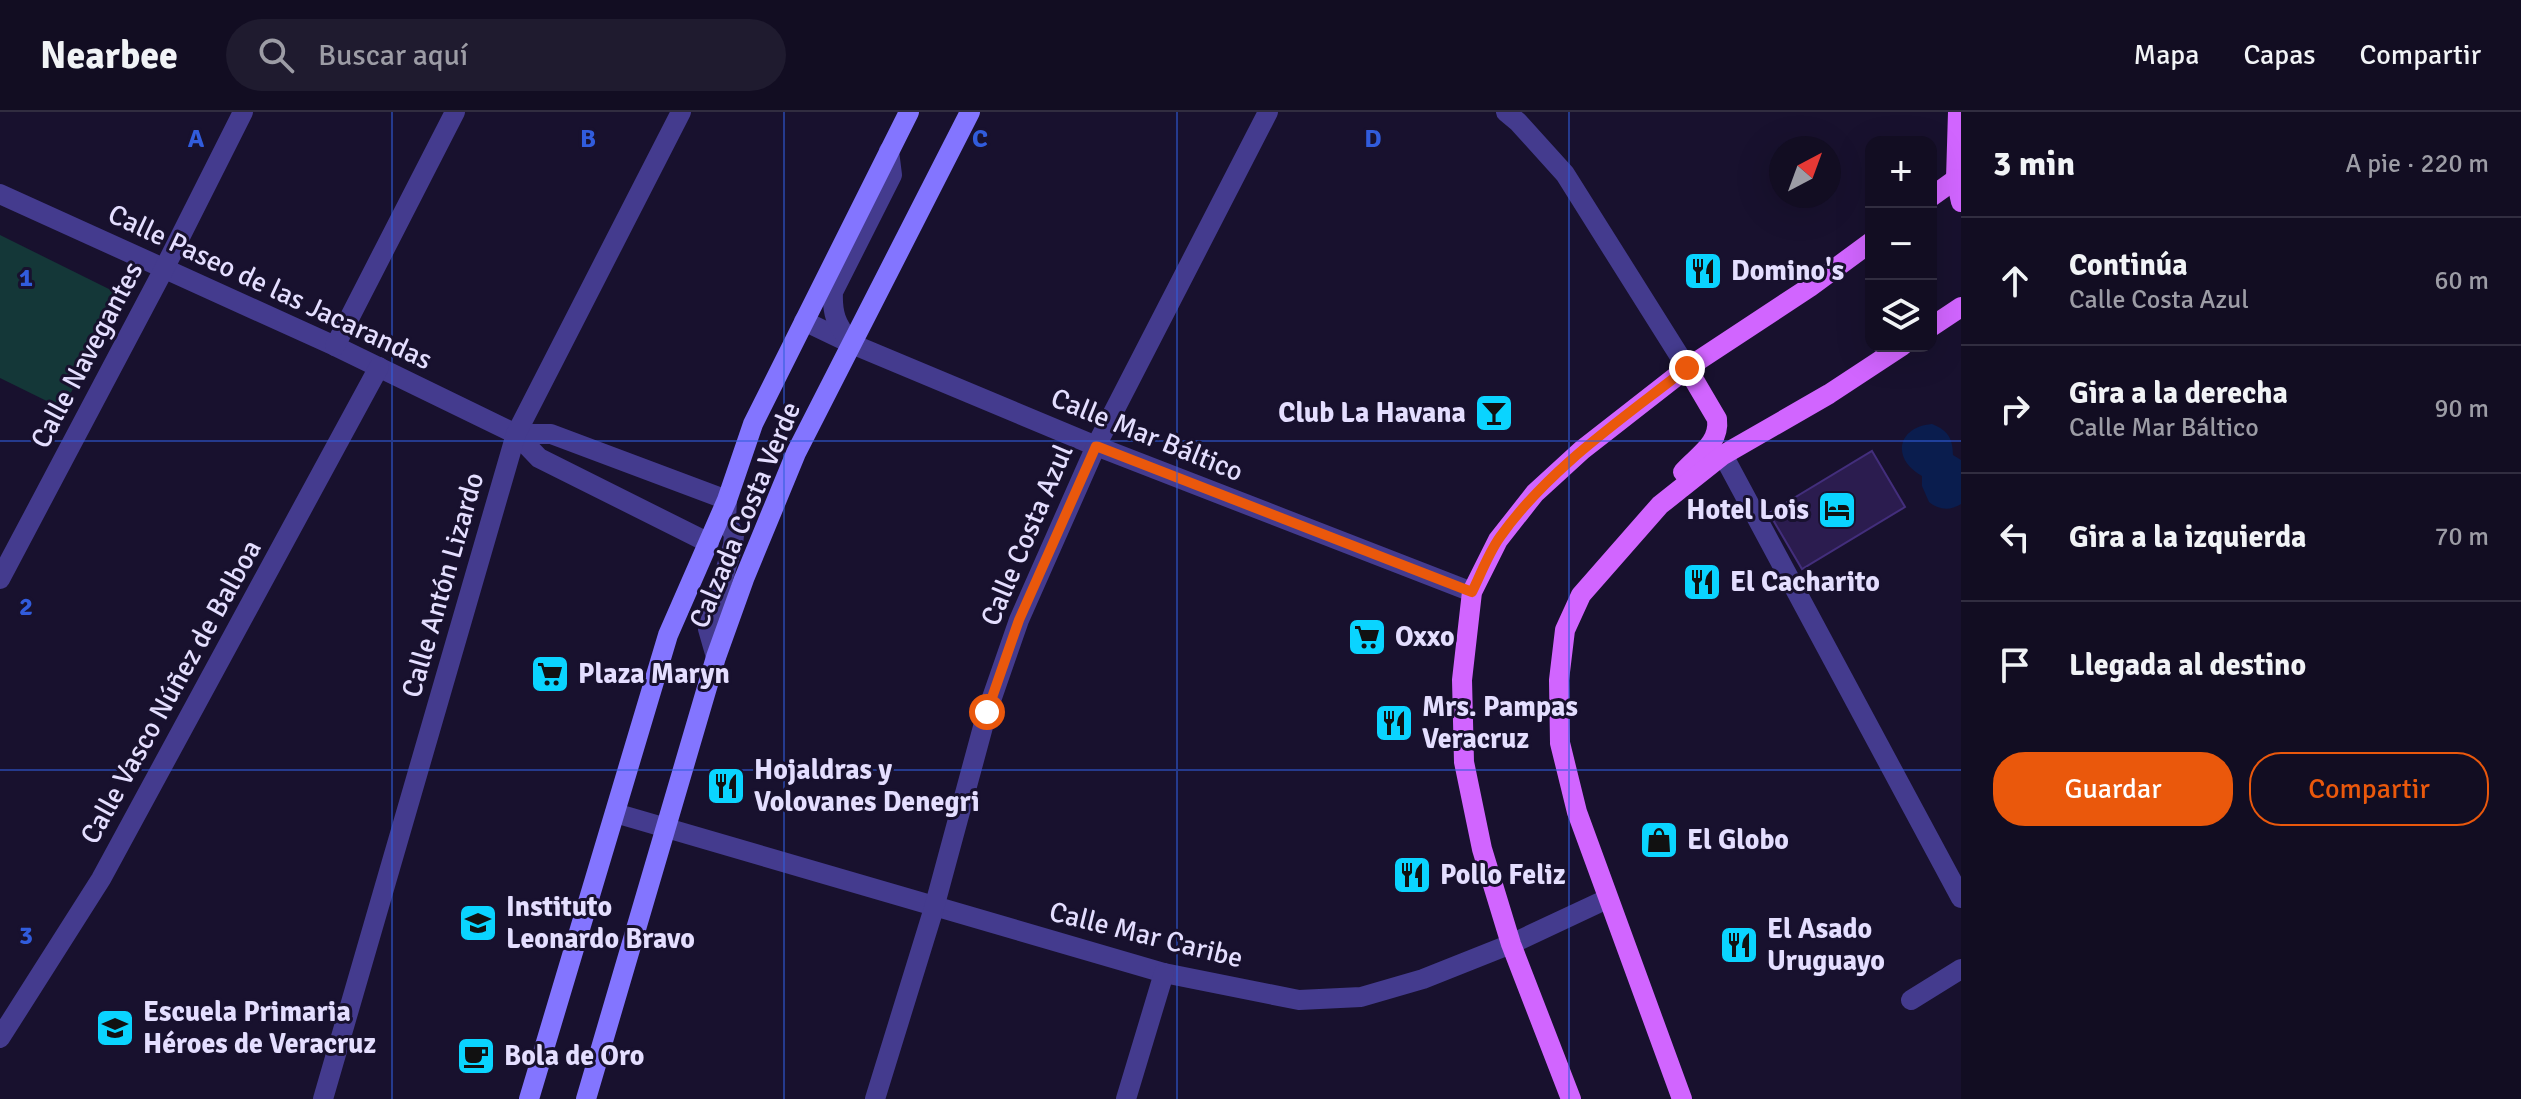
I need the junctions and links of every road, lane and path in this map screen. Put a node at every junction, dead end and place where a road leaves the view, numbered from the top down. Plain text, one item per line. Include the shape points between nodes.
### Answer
1 (243, 112) edge
2 (455, 112) edge
3 (681, 112) edge
4 (909, 112) edge
5 (970, 112) edge
6 (1268, 112) edge
7 (1506, 112) edge
8 (1958, 112) edge
9 (889, 151) junction
10 (1956, 179) junction
11 (1937, 193) edge
12 (0, 194) edge
13 (1961, 202) edge
14 (1865, 246) edge
15 (164, 269) junction
16 (1961, 307) edge
17 (804, 321) junction
18 (1937, 323) edge
19 (852, 344) junction
20 (335, 346) junction
21 (1893, 352) edge
22 (379, 367) junction
23 (1687, 368) junction
24 (516, 434) junction
25 (1096, 446) junction
26 (1723, 455) junction
27 (727, 500) junction
28 (1660, 505) junction
29 (709, 543) junction
30 (0, 579) edge
31 (1472, 592) junction
32 (716, 657) junction
33 (615, 813) junction
34 (666, 829) junction
35 (1961, 898) edge
36 (1607, 899) junction
37 (934, 908) junction
38 (1511, 944) junction
39 (1961, 969) edge
40 (1164, 973) junction
41 (1911, 1000) dead end
42 (0, 1038) edge
43 (323, 1099) edge
44 (529, 1099) edge
45 (586, 1099) edge
46 (875, 1099) edge
47 (1126, 1099) edge
48 (1571, 1099) edge
49 (1682, 1099) edge

1 - 15 street, Calle Navegantes
2 - 20 street
3 - 24 street, Calle Antón Lizardo
4 - 9 main road, Calzada Costa Verde
5 - 19 main road, Calzada Costa Verde
6 - 25 street, Calle Costa Azul
7 - 23 street via 1565,174
8 - 10 main road
9 - 17 main road, Calzada Costa Verde
9 - 19 street via 892,175 833,292 836,325
10 - 11 main road
10 - 13 main road
12 - 15 street, Calle Paseo de las Jacarandas
14 - 23 main road
15 - 20 street, Calle Paseo de las Jacarandas
15 - 30 street, Calle Navegantes
16 - 18 main road
17 - 19 street, Calle Mar Báltico
17 - 27 main road, Calzada Costa Verde via 753,424
19 - 25 street, Calle Mar Báltico
19 - 32 main road, Calzada Costa Verde via 796,453
20 - 22 street, Calle Paseo de las Jacarandas
21 - 26 main road
22 - 24 street, Calle Paseo de las Jacarandas
22 - 42 street, Calle Vasco Núñez de Balboa via 101,879
23 - 28 main road via 1718,428 1714,443 1687,467
23 - 31 main road via 1535,493 1498,540
24 - 27 street, Calle Paseo de las Jacarandas via 551,434
24 - 29 street, Calle Paseo de las Jacarandas via 539,458
24 - 43 street, Calle Antón Lizardo
25 - 31 street, Calle Mar Báltico
25 - 37 street, Calle Costa Azul via 1019,620 987,712
26 - 28 main road
26 - 35 street
27 - 29 main road, Calzada Costa Verde
27 - 32 street via 733,545 708,629
28 - 36 main road via 1581,595 1565,630 1560,743
29 - 33 main road, Calzada Costa Verde via 668,635
31 - 38 main road via 1462,680 1464,762 1482,849
32 - 34 main road, Calzada Costa Verde
33 - 34 street, Calle Mar Caribe
33 - 44 main road, Calzada Costa Verde
34 - 37 street, Calle Mar Caribe
34 - 45 main road, Calzada Costa Verde
36 - 38 street, Calle Mar Caribe
36 - 49 main road
37 - 40 street, Calle Mar Caribe
37 - 46 street, Calle Costa Azul
38 - 40 street, Calle Mar Caribe via 1361,997 1299,1000
38 - 48 main road
39 - 41 street
40 - 47 street

